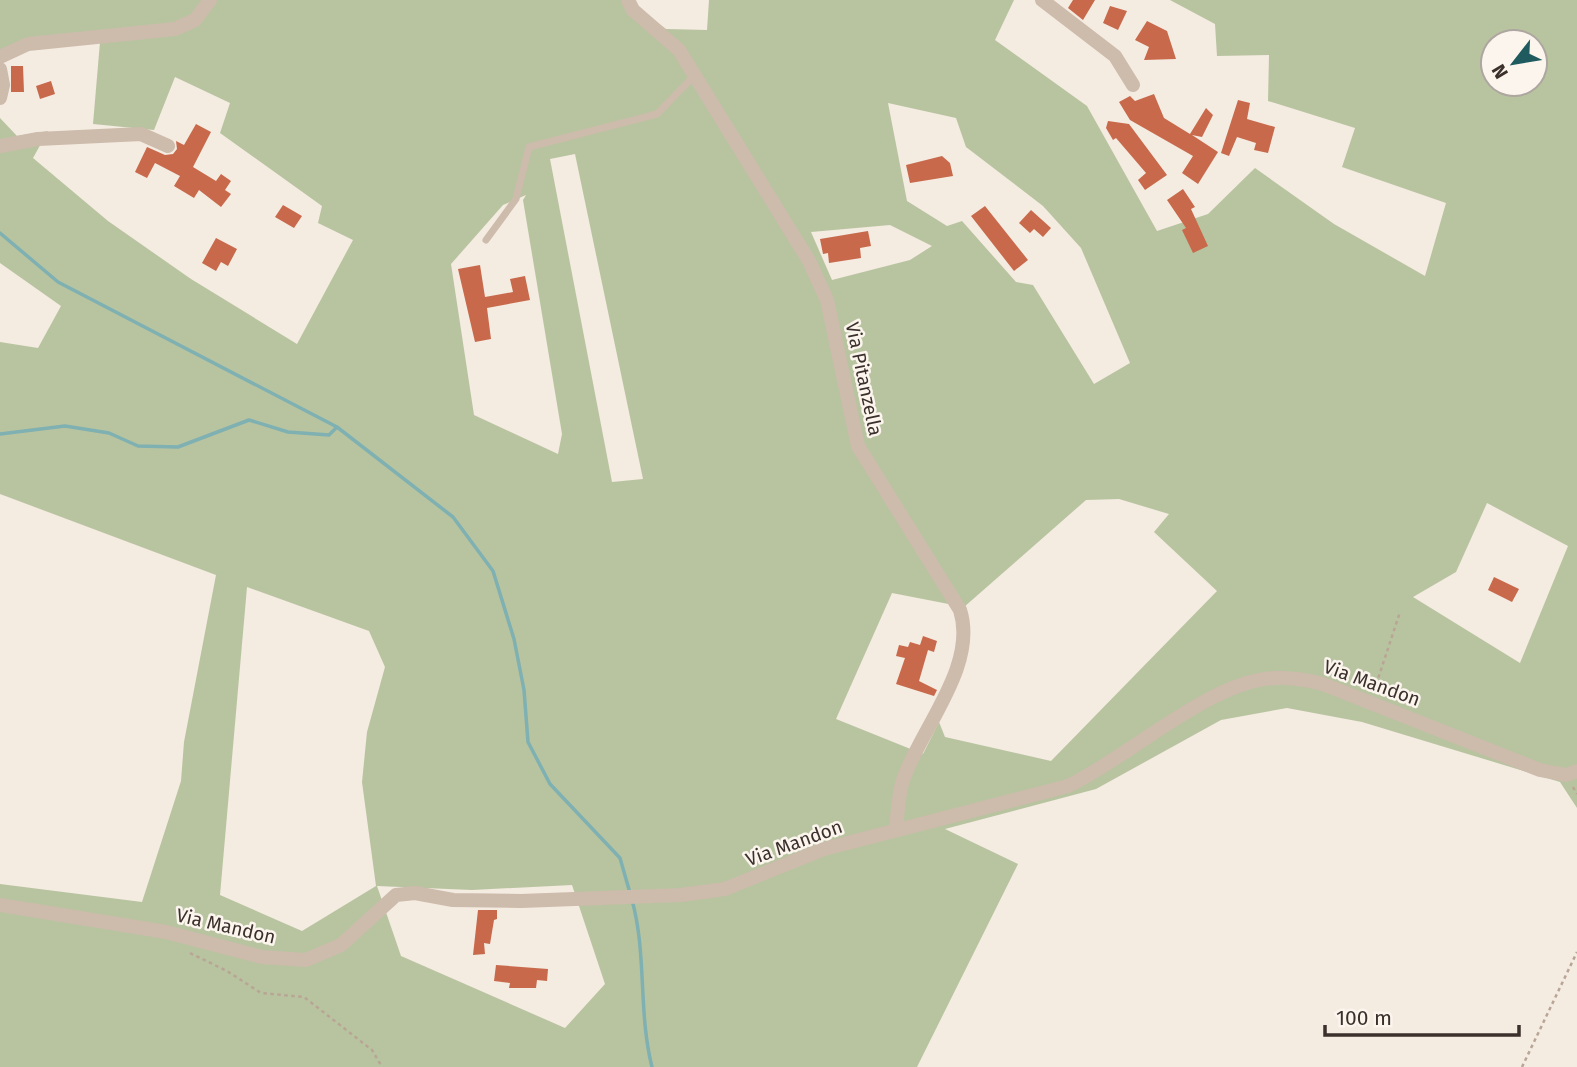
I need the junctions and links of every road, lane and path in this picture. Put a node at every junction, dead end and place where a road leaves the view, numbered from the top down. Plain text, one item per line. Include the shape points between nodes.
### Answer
1 (210, 0) edge
2 (628, 0) edge
3 (1042, 0) edge
4 (0, 57) edge
5 (0, 69) edge
6 (694, 76) junction
7 (1133, 85) dead end
8 (0, 98) edge
9 (0, 146) edge
10 (168, 146) dead end
11 (486, 240) dead end
12 (1400, 612) dead end
13 (1371, 701) junction
14 (1577, 771) edge
15 (896, 828) junction
16 (0, 905) edge
17 (181, 947) dead end
18 (1577, 953) edge
19 (382, 1067) edge
20 (1522, 1067) edge

1 - 4 street via 195,20 176,29 28,44
2 - 6 street, Via Pitanzella via 680,50
3 - 7 street via 1115,55
5 - 8 street
6 - 11 lane via 657,114 529,147 516,199
6 - 15 street, Via Pitanzella via 809,261 827,300 858,446 964,623 958,665 902,781
9 - 10 street via 51,138 141,134
12 - 13 path
13 - 14 street, Via Mandon via 1540,769 1566,775
13 - 15 street, Via Mandon via 1303,679 1244,684 1209,700 1068,786
15 - 16 street, Via Mandon via 824,849 724,889 522,901 453,900 415,892 396,895 341,945 306,960 262,957 166,932
17 - 19 path via 261,993 304,997 372,1050
18 - 20 path

